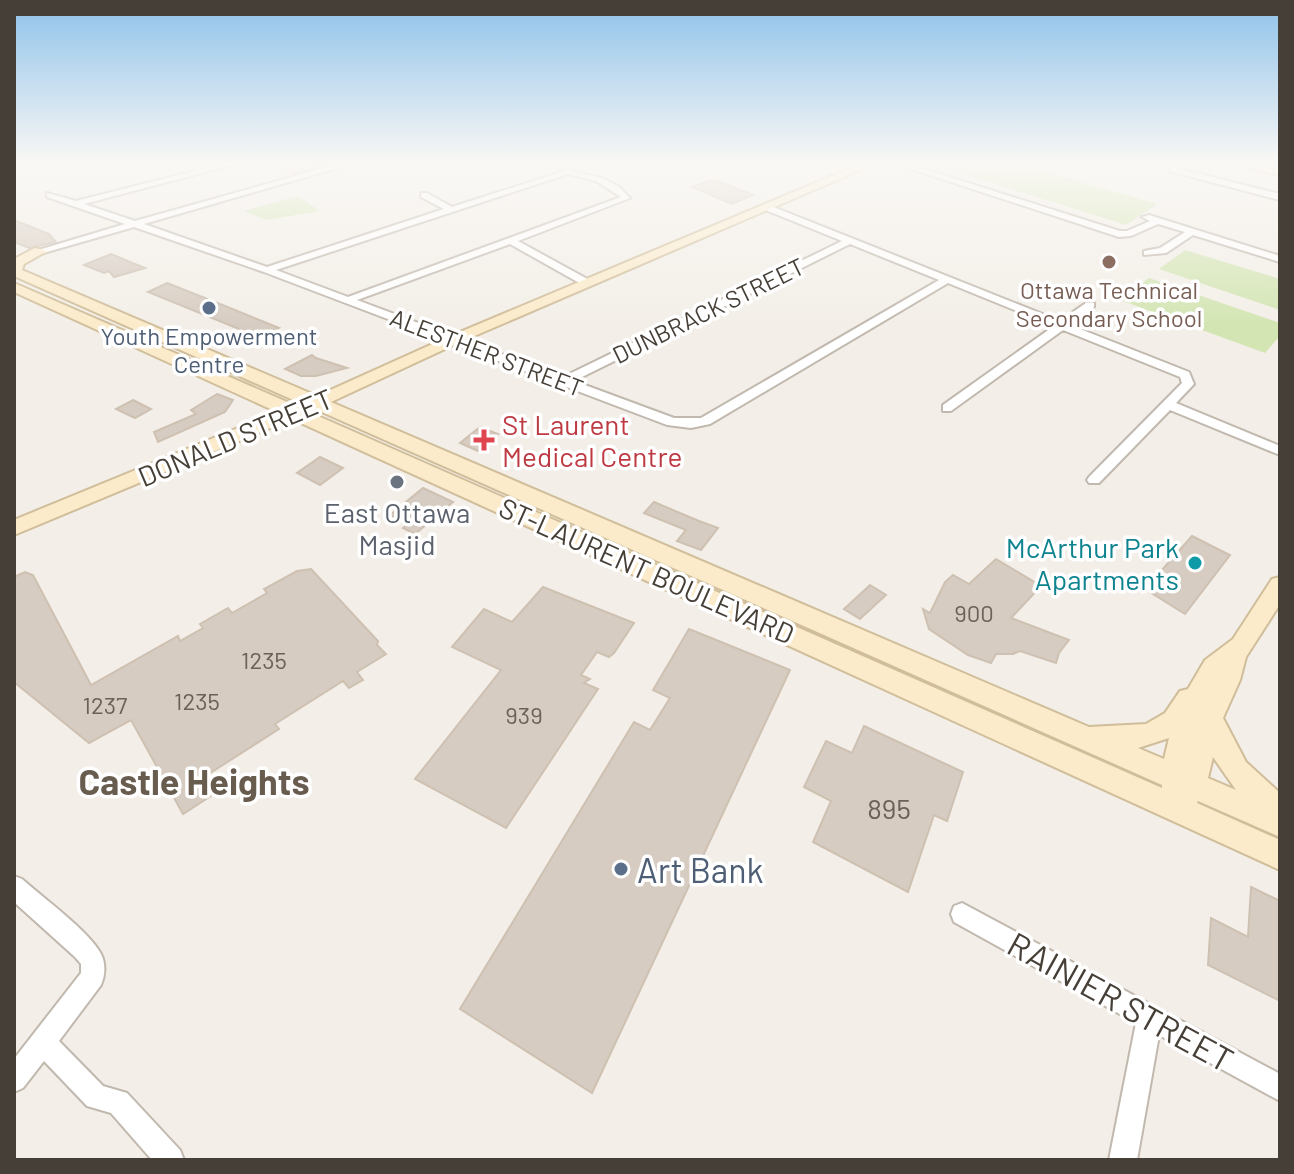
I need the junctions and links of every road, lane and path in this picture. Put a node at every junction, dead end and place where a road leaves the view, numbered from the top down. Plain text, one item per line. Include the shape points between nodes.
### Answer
1 (112, 217) edge
2 (153, 217) edge
3 (427, 217) edge
4 (575, 217) edge
5 (743, 217) edge
6 (791, 217) edge
7 (1065, 217) edge
8 (1145, 217) dead end
9 (1157, 221) junction
10 (130, 223) junction
11 (1191, 232) junction
12 (510, 240) junction
13 (850, 240) junction
14 (40, 251) junction
15 (1147, 253) dead end
16 (14, 257) edge
17 (1280, 259) edge
18 (267, 270) junction
19 (14, 271) edge
20 (948, 279) junction
21 (587, 283) junction
22 (14, 287) edge
23 (348, 300) junction
24 (1090, 305) dead end
25 (1064, 325) junction
26 (453, 340) junction
27 (565, 381) junction
28 (298, 404) junction
29 (1169, 405) junction
30 (947, 408) dead end
31 (1280, 451) edge
32 (1094, 480) dead end
33 (14, 515) edge
34 (14, 528) edge
35 (1280, 585) edge
36 (1234, 655) junction
37 (1199, 691) junction
38 (1210, 718) junction
39 (1087, 738) junction
40 (1182, 791) junction
41 (1280, 810) edge
42 (1280, 823) edge
43 (1280, 855) edge
44 (14, 887) edge
45 (962, 914) dead end
46 (1150, 1015) junction
47 (44, 1043) junction
48 (14, 1079) edge
49 (1280, 1088) edge
50 (170, 1160) edge
51 (1123, 1160) edge

1 - 10 street, ALESTHER STREET
2 - 10 street
3 - 18 street
4 - 12 street
5 - 21 main road, DONALD STREET
6 - 13 street
7 - 9 street via 1119,234
8 - 9 street
9 - 11 street
10 - 14 street
10 - 18 street, ALESTHER STREET
11 - 15 street via 1163,251
11 - 17 street
12 - 21 street
12 - 23 street
13 - 20 street
13 - 27 street, DUNBRACK STREET
14 - 16 main road
14 - 19 main road via 18,262
18 - 23 street, ALESTHER STREET
19 - 28 main road, ST-LAURENT BOULEVARD
20 - 25 street
20 - 27 street, ALESTHER STREET via 705,421 672,422
21 - 26 main road, DONALD STREET
22 - 28 main road, ST-LAURENT BOULEVARD
23 - 26 street, ALESTHER STREET
24 - 25 street
25 - 29 street via 1177,370 1189,380
25 - 30 street
26 - 27 street, ALESTHER STREET
26 - 28 main road, DONALD STREET
28 - 33 main road, DONALD STREET
28 - 34 main road, DONALD STREET
28 - 39 main road, ST-LAURENT BOULEVARD
28 - 40 main road, ST-LAURENT BOULEVARD
29 - 31 street
29 - 32 street
35 - 36 main road
36 - 37 main road via 1215,665
36 - 38 main road via 1234,672
37 - 39 main road via 1174,721 1156,731 1134,739
37 - 40 main road
38 - 40 main road
38 - 41 main road via 1234,771
39 - 40 main road, ST-LAURENT BOULEVARD
40 - 42 main road, ST-LAURENT BOULEVARD
40 - 43 main road, ST-LAURENT BOULEVARD
44 - 47 street via 92,960 93,977
45 - 46 street, RAINIER STREET
46 - 49 street, RAINIER STREET
46 - 51 street
47 - 48 street
47 - 50 street via 96,1097 118,1102

